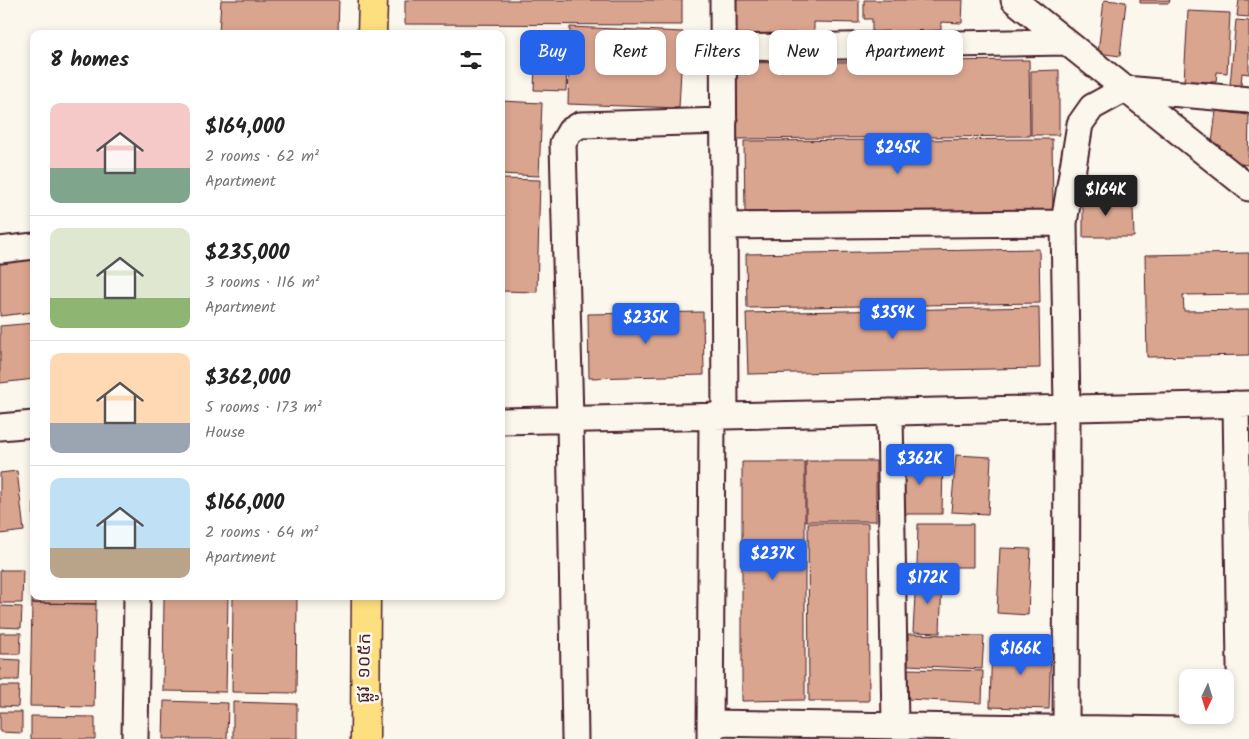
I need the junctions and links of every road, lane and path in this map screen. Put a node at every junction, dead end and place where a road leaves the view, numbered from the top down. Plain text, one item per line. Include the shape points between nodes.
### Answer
1 (373, 0) edge
2 (724, 0) edge
3 (1014, 0) edge
4 (372, 30) edge
5 (724, 30) edge
6 (1066, 42) junction
7 (759, 47) edge
8 (724, 75) edge
9 (1125, 89) junction
10 (1249, 100) edge
11 (724, 121) junction
12 (1249, 188) edge
13 (1064, 223) junction
14 (724, 226) junction
15 (30, 246) edge
16 (0, 250) edge
17 (1243, 404) edge
18 (1067, 408) junction
19 (890, 412) junction
20 (719, 416) junction
21 (570, 419) junction
22 (505, 420) edge
23 (30, 424) edge
24 (0, 427) edge
25 (137, 600) edge
26 (366, 600) edge
27 (895, 725) junction
28 (710, 731) edge
29 (1245, 731) edge
30 (1066, 733) edge
31 (135, 739) edge
32 (365, 739) edge
33 (575, 739) edge

1 - 4 main road
2 - 5 street
3 - 6 street
6 - 7 street
6 - 9 street
8 - 11 street
9 - 10 street
9 - 12 street
9 - 13 street via 1092,107 1080,124
11 - 14 street
11 - 21 street via 580,125 570,131 563,143
13 - 14 street
13 - 18 street
14 - 20 street
15 - 16 street
17 - 18 street
17 - 29 street
18 - 19 street
18 - 30 street
19 - 20 street
19 - 27 street
20 - 21 street
20 - 28 street
21 - 22 street
21 - 33 street
23 - 24 street
25 - 31 street
26 - 32 main road, ផ្លូវ ១០៥ក
27 - 28 street
27 - 30 street
29 - 30 street

